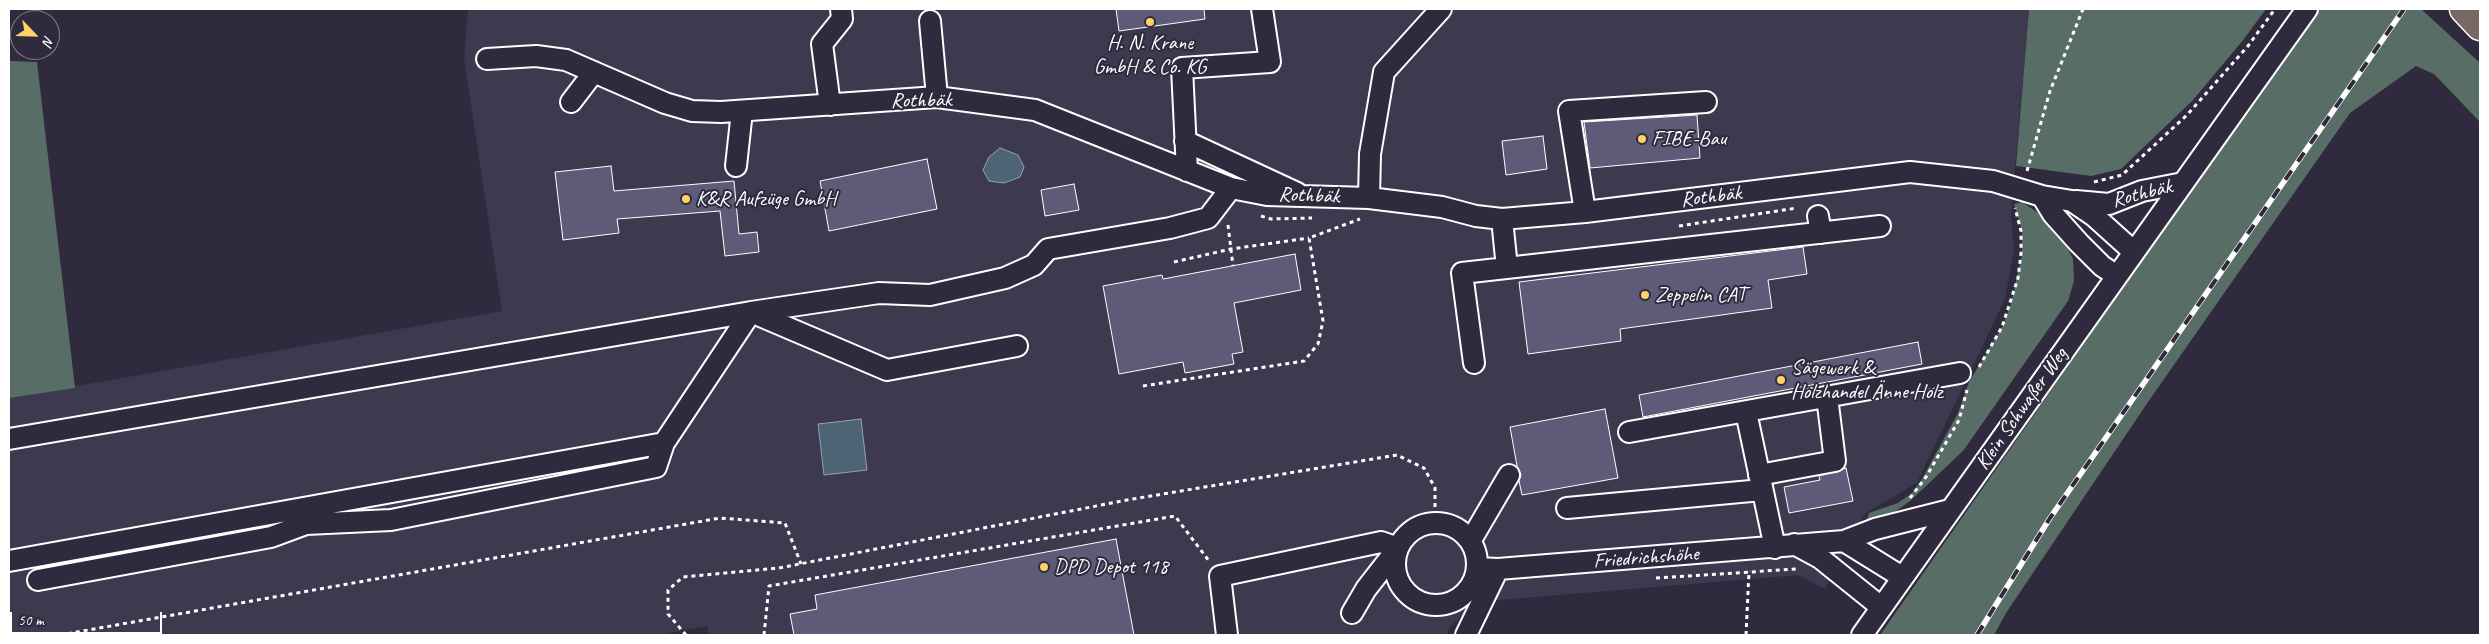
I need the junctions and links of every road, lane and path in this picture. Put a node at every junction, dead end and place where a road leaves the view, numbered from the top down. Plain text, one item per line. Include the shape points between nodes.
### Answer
1 (841, 9) edge
2 (1262, 9) edge
3 (1441, 9) edge
4 (2083, 9) edge
5 (2275, 9) edge
6 (2307, 9) edge
7 (2464, 9) edge
8 (930, 21) dead end
9 (2480, 26) edge
10 (487, 58) dead end
11 (594, 72) junction
12 (937, 97) junction
13 (571, 102) dead end
14 (1706, 102) dead end
15 (830, 105) junction
16 (742, 111) junction
17 (1186, 141) junction
18 (736, 166) dead end
19 (1187, 172) junction
20 (2035, 174) dead end
21 (2090, 183) dead end
22 (2183, 184) junction
23 (1228, 194) junction
24 (2042, 196) junction
25 (1307, 197) junction
26 (1369, 198) junction
27 (2072, 201) junction
28 (2006, 207) dead end
29 (1799, 208) dead end
30 (2014, 210) dead end
31 (1585, 212) junction
32 (1363, 218) dead end
33 (1502, 219) junction
34 (1679, 226) dead end
35 (1880, 226) dead end
36 (1309, 238) junction
37 (1231, 249) junction
38 (2134, 252) junction
39 (1174, 262) dead end
40 (1233, 266) dead end
41 (1507, 268) junction
42 (2117, 276) junction
43 (751, 312) junction
44 (1017, 346) dead end
45 (1474, 363) dead end
46 (1960, 374) dead end
47 (1143, 386) dead end
48 (1827, 398) junction
49 (1746, 412) junction
50 (1630, 432) dead end
51 (9, 439) edge
52 (664, 444) junction
53 (1509, 475) dead end
54 (1760, 483) junction
55 (1566, 508) dead end
56 (1950, 510) junction
57 (1435, 522) junction
58 (1471, 540) junction
59 (1844, 541) junction
60 (1784, 546) junction
61 (1398, 548) junction
62 (1750, 550) junction
63 (9, 561) edge
64 (801, 564) junction
65 (1488, 569) junction
66 (1748, 572) junction
67 (1803, 572) dead end
68 (1220, 576) junction
69 (1902, 577) junction
70 (1652, 579) dead end
71 (38, 580) dead end
72 (1881, 607) junction
73 (1352, 613) dead end
74 (60, 635) edge
75 (686, 635) edge
76 (764, 635) edge
77 (1227, 635) edge
78 (1466, 635) edge
79 (1746, 635) edge
80 (1862, 635) edge

1 - 15 street via 842,19 822,44
2 - 17 street via 1270,62 1182,68
3 - 26 street via 1384,72 1370,154
4 - 20 path via 2050,91 2026,173
5 - 21 path via 2248,46 2188,115 2122,175
6 - 22 street, Klein Schwaßer Weg
7 - 9 highway
8 - 12 street
10 - 11 street, Rothbäk via 536,56 566,60
11 - 13 street
11 - 16 street, Rothbäk via 665,103 692,111
12 - 15 street, Rothbäk
12 - 19 street, Rothbäk via 1035,110
14 - 31 street via 1569,111
15 - 16 street, Rothbäk
16 - 18 street
17 - 19 street
17 - 25 street
19 - 23 street, Rothbäk
22 - 27 street, Rothbäk via 2142,191 2109,204
22 - 38 street, Klein Schwaßer Weg
23 - 25 street, Rothbäk
23 - 37 path
23 - 43 street via 1208,218 1170,228 1048,249 1034,265 1005,278 930,295 879,293
24 - 27 street, Rothbäk
24 - 31 street, Rothbäk via 1993,181 1910,172
24 - 42 street via 2079,243
25 - 26 street, Rothbäk
26 - 33 street, Rothbäk
27 - 38 street, Rothbäk
28 - 30 path
29 - 34 path
31 - 33 street, Rothbäk
32 - 36 path
33 - 41 street
35 - 41 street via 1820,224
36 - 37 path
36 - 47 path via 1323,320 1318,344 1304,361
37 - 39 path
37 - 40 path
38 - 42 street, Klein Schwaßer Weg
41 - 45 street via 1462,273
42 - 56 street, Klein Schwaßer Weg
43 - 44 street via 887,370
43 - 51 street
43 - 52 street
46 - 48 street
48 - 49 street
48 - 54 street via 1835,462
49 - 50 street
49 - 54 street
52 - 63 street
52 - 71 street via 656,468 391,520 306,524 271,537
53 - 58 street
54 - 55 street
54 - 60 street
56 - 59 street, Friedrichshöhe via 1875,529
56 - 69 street, Klein Schwaßer Weg
57 - 58 street via 1456,526
57 - 61 street via 1413,529
57 - 64 path via 1435,488 1424,468 1397,455 1127,500
58 - 65 street
59 - 60 street, Friedrichshöhe
59 - 69 street
60 - 62 street, Friedrichshöhe
60 - 72 street via 1820,558
61 - 65 street via 1395,572 1406,593 1426,605 1450,604 1469,590
61 - 68 street via 1381,542
61 - 73 street
62 - 65 street, Friedrichshöhe
62 - 66 path
64 - 74 path via 785,523 720,518
64 - 75 path via 683,578 668,590 668,614
65 - 78 street
66 - 67 path via 1796,569
66 - 70 path
66 - 79 path
68 - 76 path via 1175,516 769,586
68 - 77 street
69 - 72 street, Klein Schwaßer Weg
72 - 80 street, Klein Schwaßer Weg

